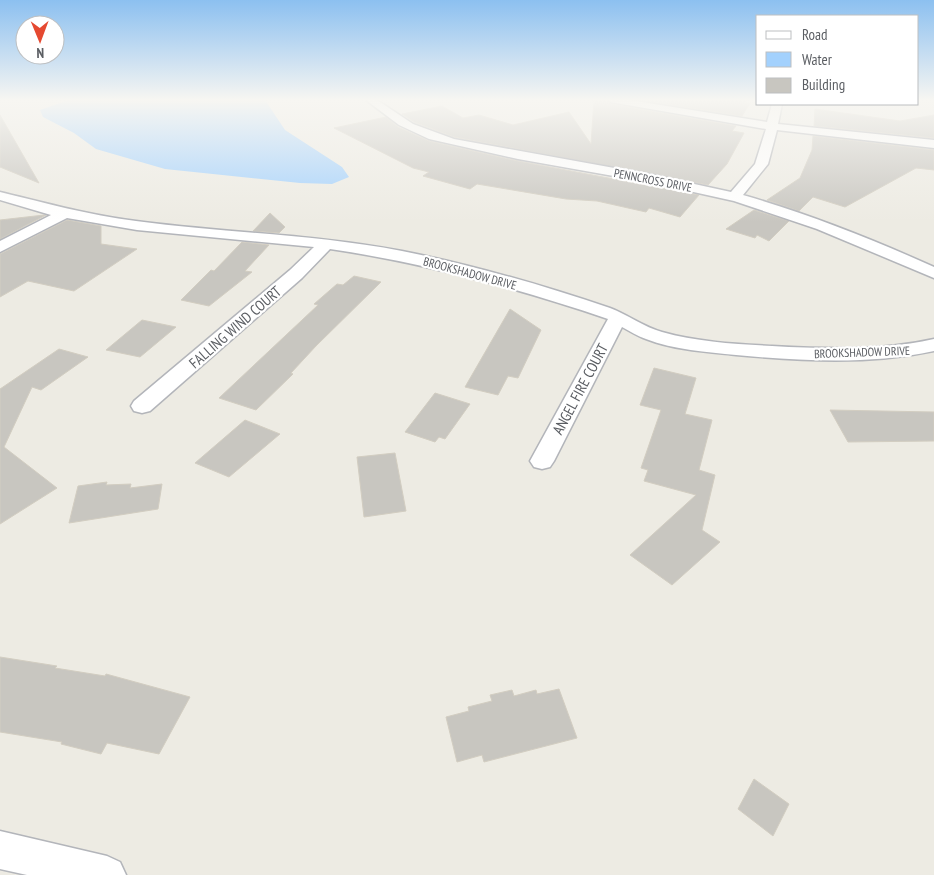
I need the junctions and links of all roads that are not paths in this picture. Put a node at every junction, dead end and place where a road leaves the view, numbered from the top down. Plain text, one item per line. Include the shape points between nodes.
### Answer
1 (450, 141) edge
2 (771, 141) edge
3 (907, 141) edge
4 (934, 144) edge
5 (0, 196) edge
6 (733, 197) junction
7 (62, 215) junction
8 (326, 244) junction
9 (0, 247) edge
10 (934, 273) edge
11 (618, 317) junction
12 (934, 345) edge
13 (142, 406) dead end
14 (542, 461) dead end
15 (0, 850) edge
16 (107, 875) edge

1 - 6 street, PENNCROSS DRIVE
2 - 6 street via 762,166
3 - 4 street
5 - 7 street, BROOKSHADOW DRIVE
6 - 10 street, PENNCROSS DRIVE via 821,225
7 - 8 street, BROOKSHADOW DRIVE via 166,230
7 - 9 street
8 - 11 street, BROOKSHADOW DRIVE via 420,259
8 - 13 street, FALLING WIND COURT via 296,274
11 - 12 street, BROOKSHADOW DRIVE via 655,336 739,350 885,354
11 - 14 street, ANGEL FIRE COURT
15 - 16 street

